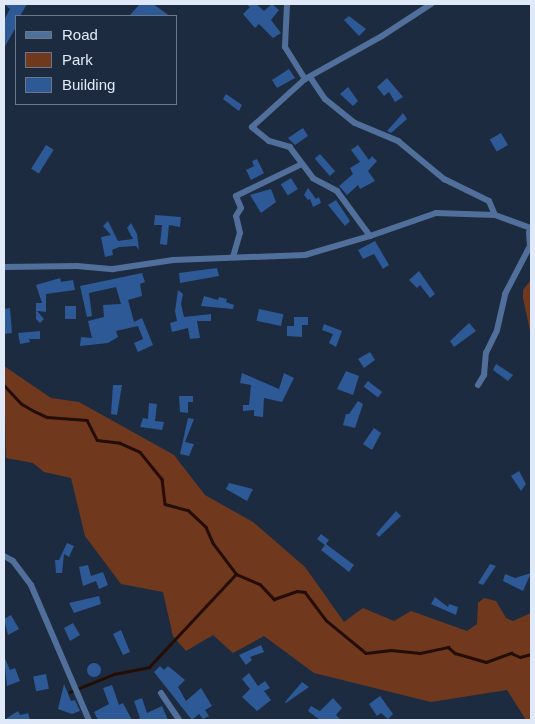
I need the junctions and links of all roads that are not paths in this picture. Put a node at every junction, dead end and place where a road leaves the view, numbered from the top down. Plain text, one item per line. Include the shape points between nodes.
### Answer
1 (287, 4) edge
2 (431, 4) edge
3 (307, 78) junction
4 (302, 164) junction
5 (495, 215) junction
6 (529, 231) edge
7 (370, 236) junction
8 (233, 257) junction
9 (4, 267) edge
10 (478, 385) dead end
11 (4, 556) edge
12 (161, 693) dead end
13 (89, 720) edge
14 (179, 720) edge

1 - 3 street via 285,47
2 - 3 street
3 - 4 street via 252,127 269,141 290,147
3 - 5 street via 355,123 398,141 444,179 489,201
4 - 7 street via 314,178 337,191
4 - 8 street via 236,196 241,208 236,216 240,233
5 - 6 street
5 - 7 street via 436,213
6 - 10 street via 530,246 505,294 497,330 486,353 484,375
7 - 8 street via 305,254 258,259
8 - 9 street via 112,269
11 - 13 street via 13,560 31,585
12 - 14 street

